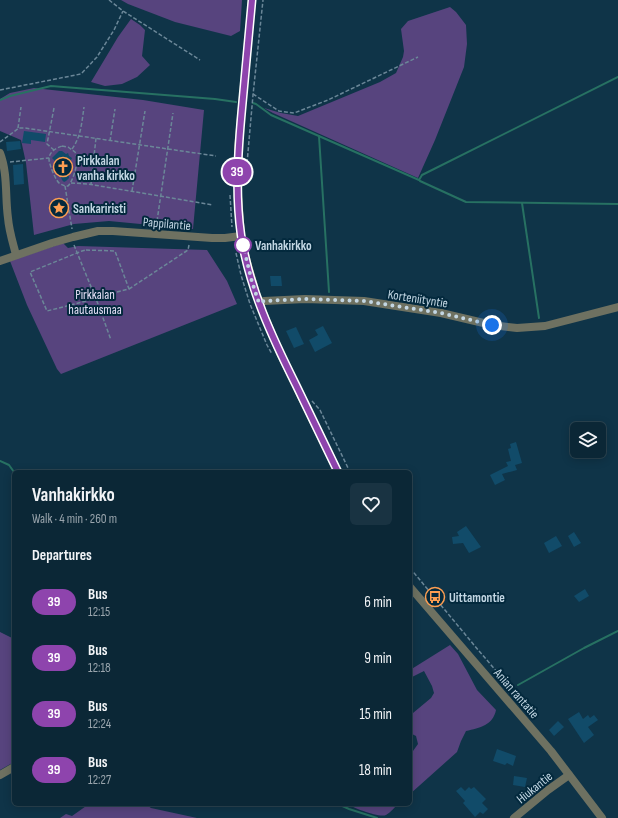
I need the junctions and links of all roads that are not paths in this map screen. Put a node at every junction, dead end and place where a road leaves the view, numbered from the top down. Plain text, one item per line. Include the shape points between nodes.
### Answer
1 (252, 0) edge
2 (0, 153) edge
3 (241, 236) junction
4 (16, 255) junction
5 (0, 261) edge
6 (259, 303) junction
7 (618, 307) edge
8 (337, 470) edge
9 (412, 589) edge
10 (12, 768) edge
11 (569, 774) junction
12 (0, 775) edge
13 (514, 818) edge
14 (602, 818) edge

1 - 3 street via 237,166
2 - 4 street via 4,162 8,220
3 - 4 street, Pappilantie via 190,237 104,230
3 - 6 street
4 - 5 street, Pappilantie
6 - 7 street, Korteniityntie via 305,299 364,301 518,328 545,326
6 - 8 street via 279,351
9 - 11 street, Anian rantatie
10 - 12 street
11 - 13 street, Hiukantie
11 - 14 street, Anian rantatie

